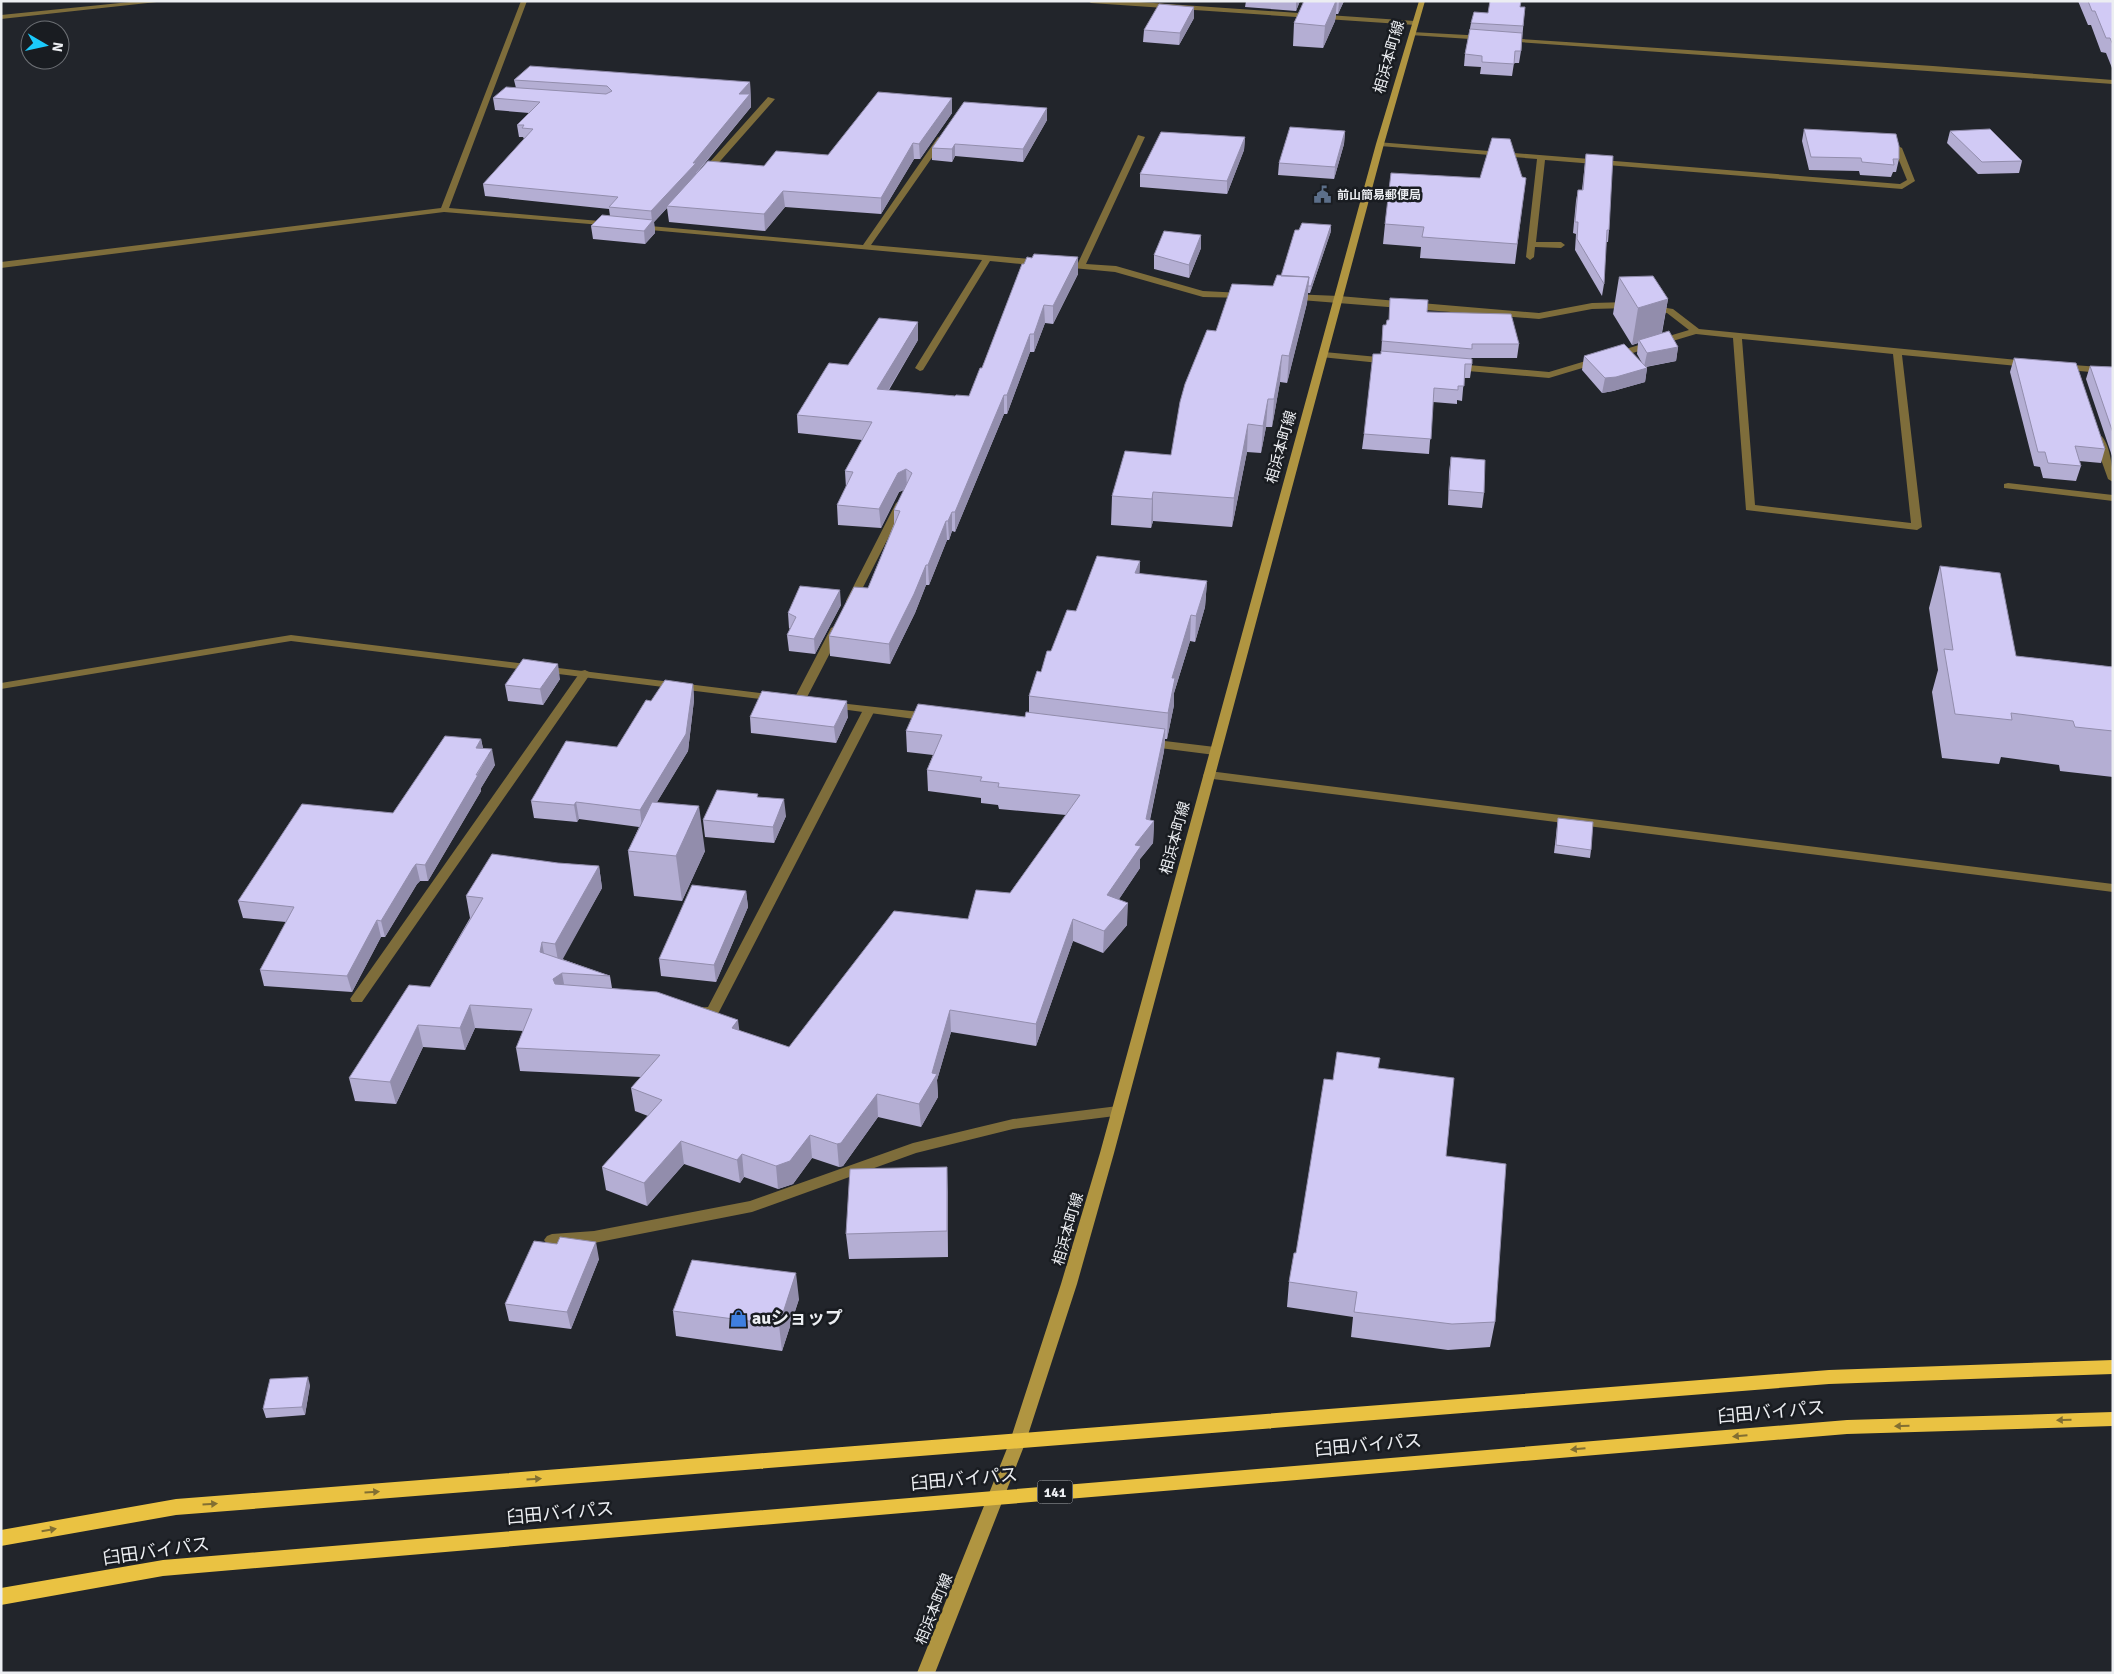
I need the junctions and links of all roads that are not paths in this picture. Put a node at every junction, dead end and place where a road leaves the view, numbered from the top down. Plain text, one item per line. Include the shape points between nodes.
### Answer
1 (163, 1) edge
2 (524, 1) edge
3 (1092, 1) edge
4 (1223, 1) edge
5 (1422, 1) edge
6 (1219, 10) junction
7 (1, 17) edge
8 (1414, 29) junction
9 (1491, 39) edge
10 (1501, 40) edge
11 (2113, 82) edge
12 (488, 94) junction
13 (497, 94) edge
14 (771, 98) dead end
15 (947, 130) edge
16 (1141, 137) dead end
17 (1380, 144) junction
18 (1898, 148) edge
19 (1541, 157) junction
20 (701, 178) edge
21 (444, 210) junction
22 (663, 221) dead end
23 (618, 225) edge
24 (628, 226) edge
25 (656, 228) junction
26 (1531, 244) junction
27 (1561, 245) dead end
28 (866, 248) junction
29 (1530, 257) dead end
30 (988, 258) junction
31 (1, 265) edge
32 (1082, 266) junction
33 (1252, 296) edge
34 (1281, 297) edge
35 (1340, 299) junction
36 (1696, 331) junction
37 (1737, 336) junction
38 (1897, 352) junction
39 (1324, 355) junction
40 (1402, 362) edge
41 (2036, 365) edge
42 (1441, 366) edge
43 (2046, 366) edge
44 (920, 368) dead end
45 (2113, 371) edge
46 (2094, 424) edge
47 (2113, 479) edge
48 (2008, 486) dead end
49 (906, 494) edge
50 (2113, 498) edge
51 (585, 673) junction
52 (1, 686) edge
53 (808, 702) junction
54 (869, 710) junction
55 (938, 718) edge
56 (1136, 742) edge
57 (1215, 751) junction
58 (1209, 775) junction
59 (2113, 888) edge
60 (358, 999) dead end
61 (683, 1010) edge
62 (1118, 1111) junction
63 (552, 1240) dead end
64 (2113, 1367) edge
65 (2113, 1419) edge
66 (1018, 1441) junction
67 (996, 1497) junction
68 (1, 1538) edge
69 (1, 1597) edge
70 (926, 1673) edge

1 - 7 street
2 - 12 street
3 - 6 street
4 - 6 street
5 - 8 main road, 相浜本町線
6 - 8 street
8 - 9 street
8 - 17 main road, 相浜本町線
10 - 11 street
12 - 13 street
12 - 21 street
14 - 20 street
15 - 28 street
16 - 32 street
17 - 19 street
17 - 35 main road, 相浜本町線
18 - 19 street via 1911,181 1902,187
19 - 26 street
21 - 23 street
21 - 31 street
22 - 25 street
24 - 25 street
25 - 28 street
26 - 27 street
26 - 29 street
28 - 30 street
30 - 32 street
30 - 44 street
32 - 33 street via 1116,269 1203,294
34 - 35 street
35 - 36 street via 1539,316 1592,306 1630,305 1670,311
35 - 39 main road, 相浜本町線
36 - 37 street
36 - 42 street via 1549,375
37 - 38 street
37 - 38 street via 1750,508 1917,527
38 - 41 street
39 - 40 street
39 - 57 main road, 相浜本町線
43 - 45 street via 2077,373
46 - 47 street
48 - 50 street
49 - 53 street
51 - 52 street via 291,638
51 - 53 street
51 - 60 street
53 - 54 street
54 - 55 street
54 - 61 street via 712,1012
56 - 57 street
57 - 58 main road, 相浜本町線
58 - 59 street
58 - 62 main road, 相浜本町線
62 - 63 street via 1013,1124 913,1148 752,1206 594,1237
62 - 66 main road, 相浜本町線 via 1069,1284
64 - 66 highway, 臼田バイパス via 1830,1377
65 -> 67 highway, 臼田バイパス / 141 via 1847,1427
66 - 67 main road, 相浜本町線
68 -> 66 highway, 臼田バイパス via 176,1507
67 - 69 highway, 臼田バイパス / 141 via 163,1568
67 - 70 main road, 相浜本町線

